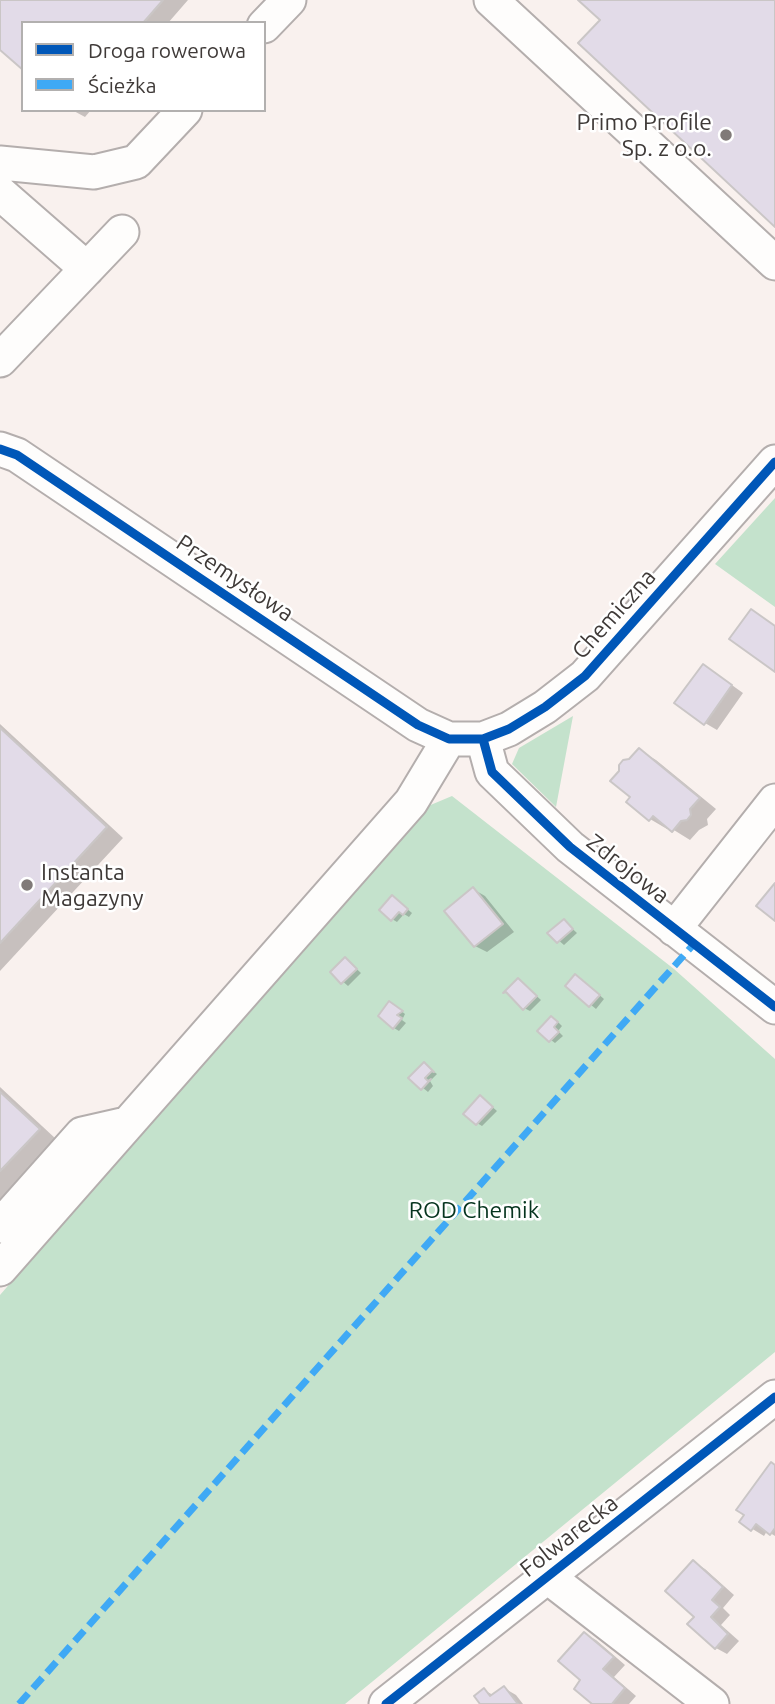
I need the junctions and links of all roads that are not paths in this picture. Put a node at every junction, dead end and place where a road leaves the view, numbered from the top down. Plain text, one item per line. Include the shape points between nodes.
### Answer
1 (289, 0) edge
2 (498, 3) edge
3 (266, 24) edge
4 (183, 112) edge
5 (0, 163) edge
6 (0, 193) edge
7 (122, 232) dead end
8 (775, 262) edge
9 (87, 269) junction
10 (0, 360) edge
11 (0, 449) edge
12 (775, 462) edge
13 (449, 739) junction
14 (483, 740) junction
15 (775, 801) edge
16 (674, 929) junction
17 (775, 1007) edge
18 (126, 1124) junction
19 (0, 1226) edge
20 (0, 1269) edge
21 (769, 1411) edge
22 (548, 1577) junction
23 (386, 1704) edge
24 (712, 1704) edge

1 - 3 street
2 - 8 street
4 - 5 street via 136,162 94,172
6 - 9 street
7 - 9 street
9 - 10 street
11 - 13 street, Przemysłowa via 17,455 418,725
12 - 14 street, Chemiczna via 585,676 545,707
13 - 14 street, Chemiczna
13 - 18 street via 411,802
14 - 16 street, Zdrojowa via 492,772 570,847
15 - 16 street
16 - 17 street, Zdrojowa
18 - 19 street via 82,1134
18 - 20 street
21 - 22 street, Folwarecka
22 - 23 street, Folwarecka
22 - 24 street

